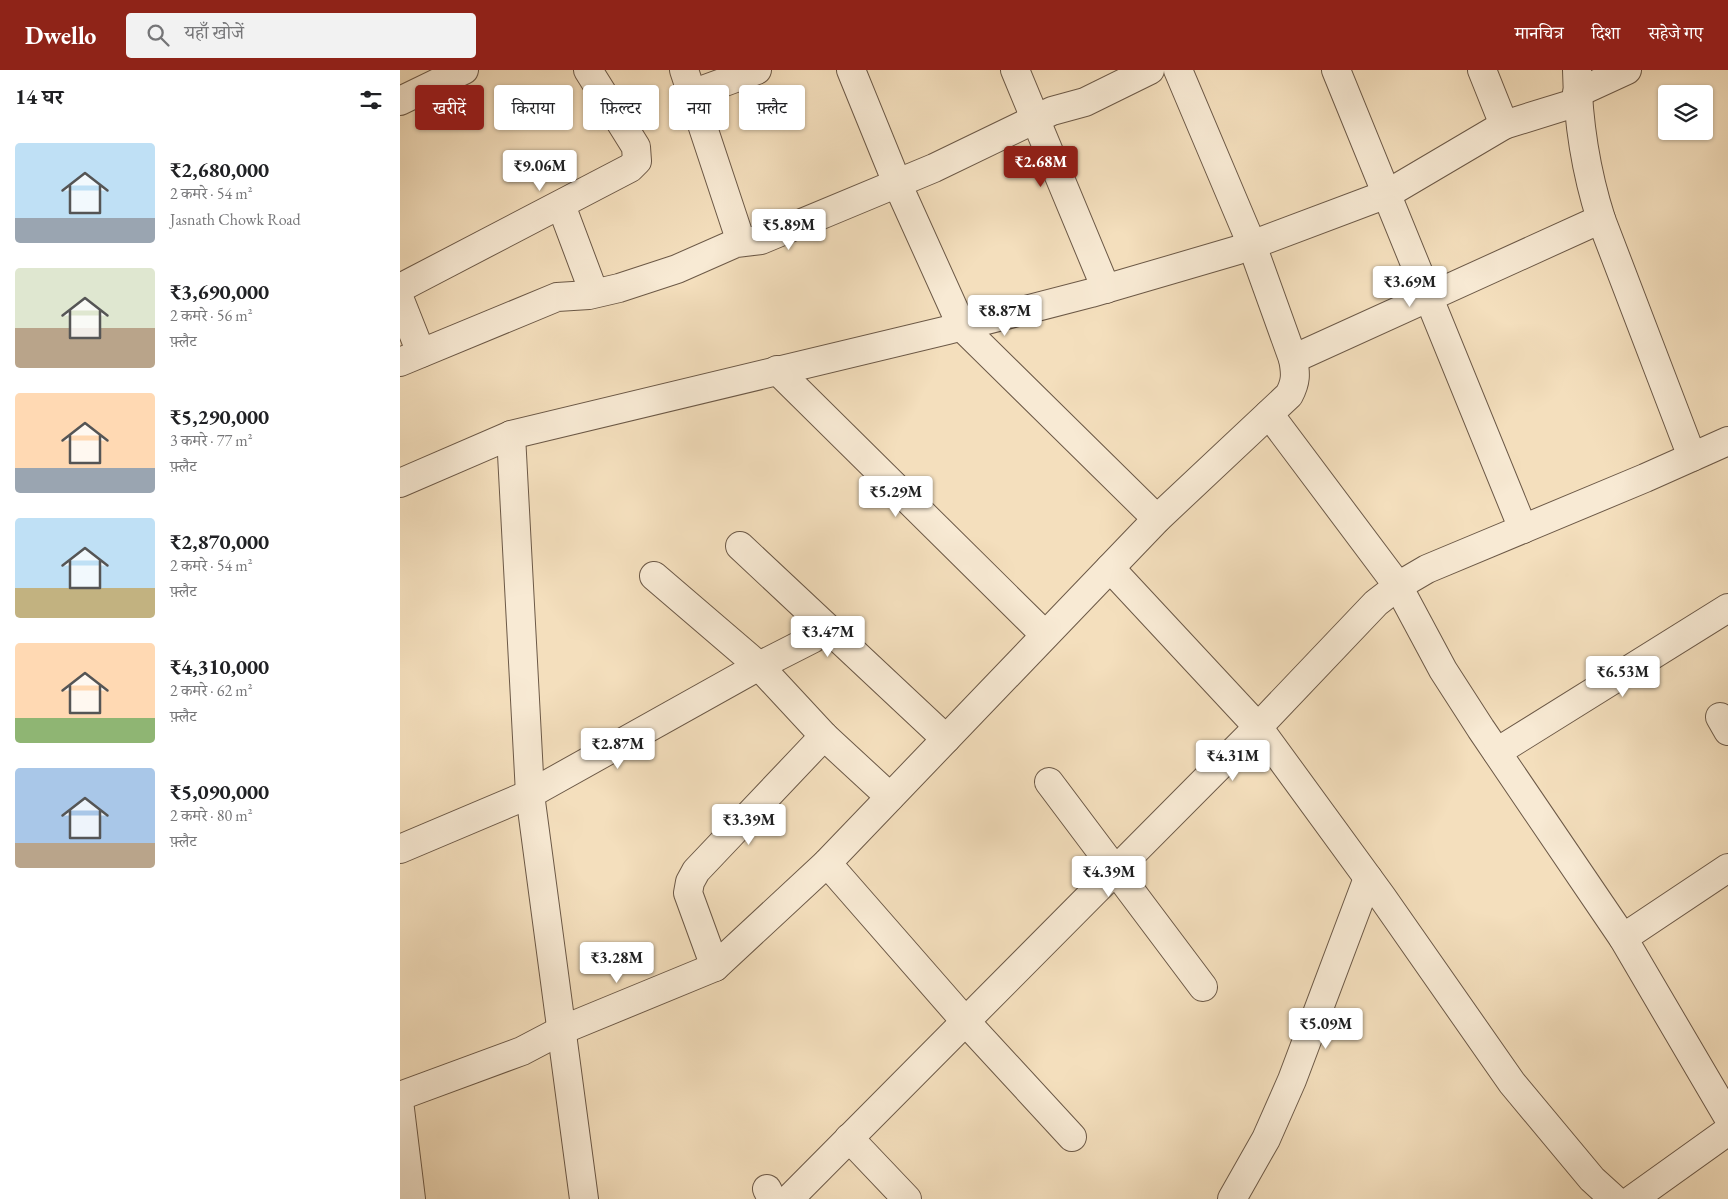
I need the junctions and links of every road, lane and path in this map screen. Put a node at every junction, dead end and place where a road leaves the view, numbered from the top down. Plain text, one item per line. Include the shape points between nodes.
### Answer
1 (464, 70) edge
2 (588, 70) edge
3 (757, 70) edge
4 (851, 70) edge
5 (1015, 70) edge
6 (1150, 70) edge
7 (1178, 70) edge
8 (1336, 70) edge
9 (1482, 70) edge
10 (1627, 70) edge
11 (688, 82) edge
12 (1577, 88) edge
13 (400, 101) edge
14 (1036, 119) junction
15 (1504, 125) junction
16 (897, 183) junction
17 (1387, 194) junction
18 (561, 206) junction
19 (1601, 219) junction
20 (741, 242) junction
21 (1252, 245) junction
22 (400, 288) edge
23 (1106, 289) junction
24 (594, 293) junction
25 (1429, 298) junction
26 (400, 300) edge
27 (962, 327) junction
28 (410, 357) edge
29 (1293, 359) junction
30 (777, 370) junction
31 (1269, 414) junction
32 (510, 435) junction
33 (1728, 441) edge
34 (1692, 457) junction
35 (400, 483) edge
36 (1157, 519) junction
37 (1523, 529) junction
38 (740, 546) dead end
39 (1110, 568) junction
40 (654, 576) dead end
41 (1398, 586) junction
42 (1728, 608) edge
43 (1045, 635) junction
44 (812, 639) dead end
45 (759, 666) junction
46 (1258, 727) junction
47 (824, 736) junction
48 (946, 739) junction
49 (1496, 752) junction
50 (1050, 782) dead end
51 (530, 794) junction
52 (890, 797) junction
53 (400, 849) edge
54 (827, 863) junction
55 (1728, 868) edge
56 (1116, 871) junction
57 (1368, 878) junction
58 (1623, 938) junction
59 (715, 967) junction
60 (1204, 987) dead end
61 (966, 1022) junction
62 (562, 1030) junction
63 (400, 1096) edge
64 (400, 1109) edge
65 (1728, 1117) edge
66 (1728, 1131) edge
67 (1072, 1136) dead end
68 (849, 1138) junction
69 (776, 1196) edge
70 (411, 1199) edge
71 (584, 1199) edge
72 (907, 1199) edge
73 (1232, 1199) edge
74 (1614, 1199) edge
75 (1633, 1199) edge

1 - 13 street
2 - 18 street via 636,147 637,161
3 - 11 street
4 - 16 street
5 - 14 street
6 - 14 street via 1085,102
7 - 21 street
8 - 17 street
9 - 15 street
10 - 12 street
11 - 20 street
12 - 15 street
12 - 19 street via 1580,137
14 - 16 street
14 - 23 street
15 - 17 street
16 - 20 street via 761,240
16 - 27 street
17 - 21 street
17 - 25 street
18 - 22 street
18 - 24 street
19 - 25 street
19 - 34 street
20 - 24 street via 677,269
21 - 23 street
21 - 29 street
23 - 27 street
24 - 28 street via 557,297
25 - 29 street
25 - 37 street
26 - 28 street
27 - 30 street
27 - 36 street
29 - 31 street via 1295,384 1289,396
30 - 32 street
30 - 43 street
31 - 36 street
31 - 41 street
32 - 35 street
32 - 51 street
33 - 34 street
34 - 37 street
36 - 39 street
37 - 41 street via 1427,569
38 - 48 street
39 - 43 street
39 - 46 street
40 - 45 street
41 - 46 street via 1376,603
41 - 49 street via 1443,670
42 - 49 street
43 - 48 street
44 - 45 street
45 - 47 street
45 - 51 street
46 - 56 street
46 - 57 street
47 - 52 street
47 - 59 street via 696,871 690,882 688,893
48 - 52 street
49 - 58 street
50 - 56 street
51 - 53 street
51 - 62 street
52 - 54 street
54 - 59 street
54 - 61 street
55 - 58 street
56 - 60 street
56 - 61 street
57 - 73 street via 1292,1080 1266,1139
57 - 74 street via 1512,1083 1592,1179
58 - 65 street
59 - 62 street
61 - 67 street
61 - 68 street
62 - 63 street via 522,1051
62 - 71 street
64 - 70 street
66 - 75 street
68 - 69 street
68 - 72 street

